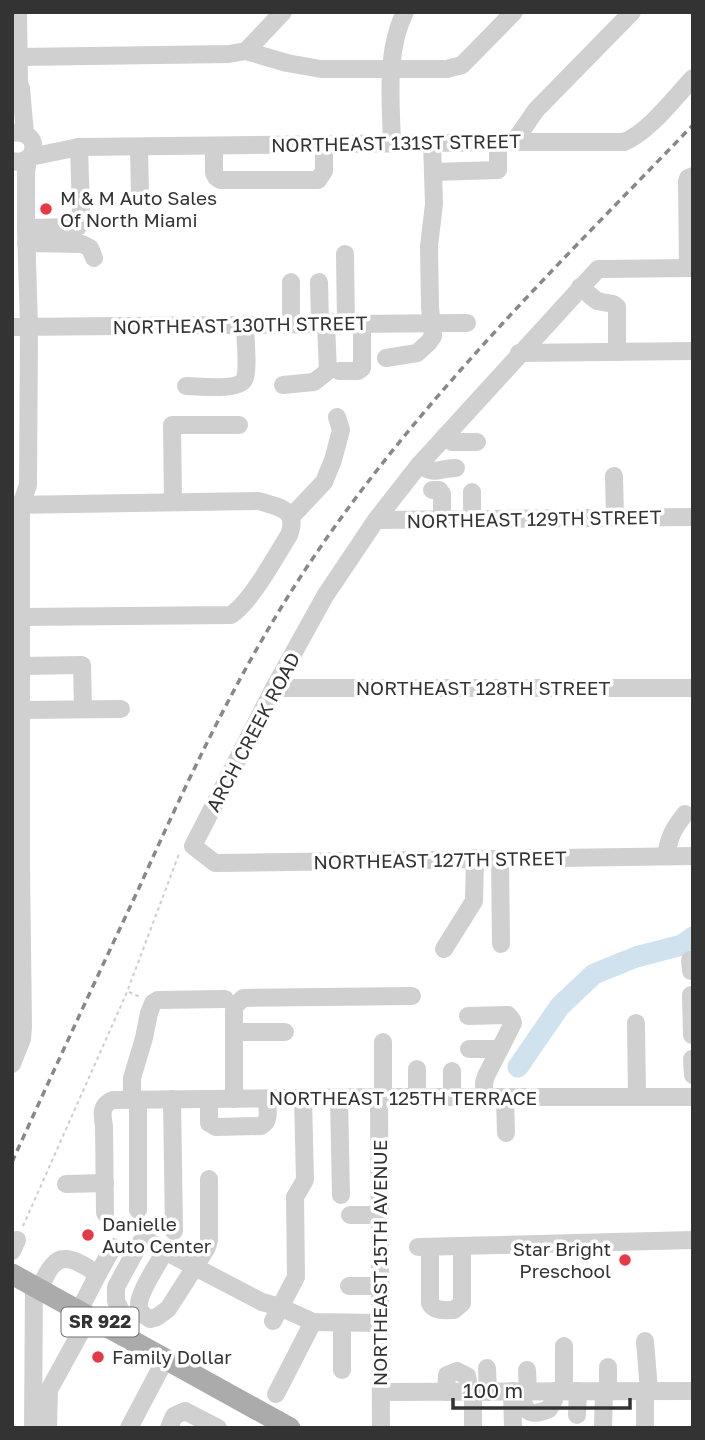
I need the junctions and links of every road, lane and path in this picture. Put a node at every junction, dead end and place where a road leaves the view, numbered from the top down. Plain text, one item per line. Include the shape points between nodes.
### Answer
1 (18, 12) edge
2 (283, 12) edge
3 (405, 12) edge
4 (514, 12) edge
5 (632, 12) edge
6 (246, 51) junction
7 (19, 57) junction
8 (391, 70) junction
9 (693, 78) edge
10 (506, 142) junction
11 (432, 143) junction
12 (22, 144) edge
13 (324, 144) junction
14 (392, 144) junction
15 (214, 146) junction
16 (76, 147) junction
17 (139, 147) junction
18 (433, 172) junction
19 (693, 176) edge
20 (140, 197) dead end
21 (26, 235) junction
22 (345, 254) dead end
23 (94, 258) dead end
24 (690, 268) edge
25 (290, 282) dead end
26 (319, 282) dead end
27 (580, 287) junction
28 (431, 323) junction
29 (467, 323) dead end
30 (291, 324) junction
31 (323, 324) junction
32 (354, 324) junction
33 (245, 325) junction
34 (21, 327) edge
35 (693, 351) edge
36 (617, 352) junction
37 (519, 353) junction
38 (386, 358) dead end
39 (339, 371) dead end
40 (283, 385) dead end
41 (186, 386) dead end
42 (337, 417) dead end
43 (239, 425) dead end
44 (445, 436) junction
45 (477, 442) dead end
46 (419, 465) junction
47 (456, 468) dead end
48 (614, 476) dead end
49 (12, 485) edge
50 (432, 490) dead end
51 (472, 492) dead end
52 (173, 502) junction
53 (17, 505) edge
54 (291, 517) junction
55 (693, 517) edge
56 (615, 518) junction
57 (376, 520) junction
58 (442, 520) junction
59 (472, 520) junction
60 (17, 596) edge
61 (22, 617) junction
62 (19, 675) edge
63 (274, 688) junction
64 (693, 688) edge
65 (83, 709) junction
66 (121, 709) dead end
67 (22, 710) junction
68 (685, 814) dead end
69 (193, 846) junction
70 (666, 856) junction
71 (693, 856) edge
72 (475, 858) junction
73 (500, 858) junction
74 (17, 865) edge
75 (17, 928) edge
76 (501, 944) dead end
77 (444, 949) dead end
78 (691, 995) edge
79 (412, 996) dead end
80 (225, 999) dead end
81 (468, 1016) dead end
82 (636, 1023) dead end
83 (234, 1032) junction
84 (285, 1032) dead end
85 (692, 1035) edge
86 (17, 1036) edge
87 (383, 1042) dead end
88 (469, 1049) dead end
89 (500, 1049) junction
90 (692, 1059) edge
91 (12, 1064) edge
92 (417, 1069) dead end
93 (452, 1071) dead end
94 (693, 1075) edge
95 (381, 1097) junction
96 (417, 1097) junction
97 (452, 1097) junction
98 (484, 1097) junction
99 (505, 1097) junction
100 (637, 1097) junction
101 (693, 1097) edge
102 (303, 1098) junction
103 (339, 1098) junction
104 (172, 1099) junction
105 (209, 1099) junction
106 (234, 1099) junction
107 (267, 1099) junction
108 (135, 1100) junction
109 (506, 1133) dead end
110 (209, 1179) dead end
111 (66, 1184) dead end
112 (105, 1184) junction
113 (341, 1195) dead end
114 (138, 1210) dead end
115 (105, 1213) dead end
116 (350, 1215) dead end
117 (380, 1215) junction
118 (174, 1231) dead end
119 (693, 1240) edge
120 (15, 1245) edge
121 (462, 1246) junction
122 (113, 1247) dead end
123 (165, 1251) junction
124 (195, 1267) junction
125 (12, 1274) edge
126 (98, 1274) junction
127 (349, 1286) dead end
128 (381, 1286) junction
129 (36, 1288) junction
130 (84, 1314) junction
131 (277, 1314) junction
132 (313, 1322) junction
133 (342, 1323) junction
134 (380, 1323) junction
135 (109, 1328) junction
136 (645, 1341) dead end
137 (564, 1346) dead end
138 (166, 1358) junction
139 (608, 1367) dead end
140 (486, 1368) dead end
141 (342, 1370) dead end
142 (527, 1370) dead end
143 (581, 1390) junction
144 (521, 1391) junction
145 (647, 1391) junction
146 (693, 1391) edge
147 (381, 1392) junction
148 (477, 1392) junction
149 (275, 1394) dead end
150 (577, 1415) dead end
151 (33, 1428) edge
152 (48, 1428) edge
153 (129, 1428) edge
154 (169, 1428) edge
155 (218, 1428) edge
156 (289, 1428) edge
157 (381, 1428) edge
158 (473, 1428) edge
159 (513, 1428) edge
160 (603, 1428) edge
161 (645, 1428) edge

1 - 7 street
2 - 6 street
3 - 8 street via 395,35
4 - 8 street via 462,65
5 - 10 street
6 - 7 street
6 - 8 street via 321,69
7 - 12 street
8 - 14 street
9 - 10 street, NORTHEAST 131ST STREET via 643,131 624,142
10 - 11 street, NORTHEAST 131ST STREET
10 - 18 street via 496,171
11 - 14 street, NORTHEAST 131ST STREET
11 - 18 street
12 - 16 street, NORTHEAST 131ST STREET
12 - 21 street
13 - 14 street, NORTHEAST 131ST STREET
13 - 15 street, NORTHEAST 131ST STREET
13 - 15 street via 324,171 318,180 220,180 214,173
15 - 17 street, NORTHEAST 131ST STREET
16 - 17 street, NORTHEAST 131ST STREET
16 - 21 street via 78,227
17 - 20 street
18 - 28 street
19 - 24 street via 687,181
21 - 23 street via 82,244
21 - 34 street
22 - 32 street
24 - 27 street, ARCH CREEK ROAD via 598,269
25 - 30 street
26 - 31 street
27 - 36 street via 597,301 617,307
27 - 37 street, ARCH CREEK ROAD
28 - 29 street, NORTHEAST 130TH STREET
28 - 32 street, NORTHEAST 130TH STREET
28 - 38 street via 433,336 417,353
30 - 31 street, NORTHEAST 130TH STREET
30 - 33 street, NORTHEAST 130TH STREET
31 - 32 street, NORTHEAST 130TH STREET
31 - 40 street via 328,372 314,382
32 - 39 street via 362,368
33 - 34 street, NORTHEAST 130TH STREET
33 - 41 street via 247,364 242,383
34 - 53 street via 28,485
35 - 36 street
36 - 37 street
37 - 44 street, ARCH CREEK ROAD
42 - 54 street via 341,430 324,482
43 - 52 street via 172,425
44 - 45 street via 452,442
44 - 46 street, ARCH CREEK ROAD
46 - 47 street via 431,471
46 - 57 street, ARCH CREEK ROAD
48 - 56 street
49 - 53 street
50 - 58 street via 442,494
51 - 59 street
52 - 53 street
52 - 54 street via 259,501 282,508
53 - 60 street
54 - 61 street via 289,535 243,604 230,615
55 - 56 street, NORTHEAST 129TH STREET
56 - 59 street, NORTHEAST 129TH STREET
57 - 58 street, NORTHEAST 129TH STREET
57 - 63 street, ARCH CREEK ROAD via 325,596
58 - 59 street, NORTHEAST 129TH STREET
60 - 61 street
61 - 62 street
62 - 65 street via 82,665
62 - 67 street
63 - 64 street, NORTHEAST 128TH STREET
63 - 69 street, ARCH CREEK ROAD
65 - 66 street
65 - 67 street
67 - 74 street
68 - 70 street via 673,829
69 - 72 street, NORTHEAST 127TH STREET via 215,863
69 - 120 path via 183,845 127,992
70 - 71 street, NORTHEAST 127TH STREET
70 - 73 street, NORTHEAST 127TH STREET
72 - 73 street, NORTHEAST 127TH STREET
72 - 77 street via 474,901
73 - 76 street
74 - 75 street
75 - 86 street
78 - 85 street
79 - 83 street via 243,998 235,1006
80 - 108 street via 153,1003 132,1078
81 - 89 street via 511,1017 513,1023
82 - 100 street
83 - 84 street
83 - 106 street
86 - 91 street via 18,1051
87 - 95 street, NORTHEAST 15TH AVENUE
88 - 89 street
89 - 98 street via 486,1076
90 - 94 street
92 - 96 street
93 - 97 street
95 - 96 street, NORTHEAST 125TH TERRACE
95 - 103 street, NORTHEAST 125TH TERRACE
95 - 117 street, NORTHEAST 15TH AVENUE
96 - 97 street, NORTHEAST 125TH TERRACE
97 - 98 street, NORTHEAST 125TH TERRACE
98 - 99 street, NORTHEAST 125TH TERRACE
99 - 100 street, NORTHEAST 125TH TERRACE
99 - 109 street
100 - 101 street, NORTHEAST 125TH TERRACE
102 - 103 street, NORTHEAST 125TH TERRACE
102 - 107 street, NORTHEAST 125TH TERRACE
102 - 131 street via 305,1180 295,1198 296,1277
103 - 113 street
104 - 105 street, NORTHEAST 125TH TERRACE
104 - 108 street, NORTHEAST 125TH TERRACE
104 - 118 street
105 - 106 street, NORTHEAST 125TH TERRACE
105 - 107 street via 209,1122 216,1127 261,1126 268,1121
106 - 107 street, NORTHEAST 125TH TERRACE
108 - 112 street, NORTHEAST 125TH TERRACE via 113,1100 103,1107
108 - 114 street
110 - 124 street via 209,1240
111 - 112 street
112 - 115 street
116 - 117 street
117 - 128 street, NORTHEAST 15TH AVENUE
119 - 121 street
121 - 121 street via 424,1247 430,1303 436,1310 454,1310 462,1303
122 - 126 street
123 - 124 street
123 - 124 street via 139,1302 142,1314 150,1319 168,1308
123 - 135 street via 148,1241 140,1243 116,1287 120,1309
124 - 131 street
125 - 129 main road, SR 922
126 - 129 street via 72,1259 59,1260
126 - 130 street
127 - 128 street
128 - 134 street, NORTHEAST 15TH AVENUE
129 - 130 main road, SR 922
129 - 151 street
130 - 135 main road, SR 922
130 - 152 street via 49,1390
131 - 132 street
132 - 133 street
132 - 149 street
133 - 134 street
133 - 141 street
134 - 147 street, NORTHEAST 15TH AVENUE
135 - 138 main road, SR 922
136 - 145 street
137 - 143 street
138 - 153 street
138 - 156 main road, SR 922
139 - 143 street
140 - 148 street
142 - 144 street
143 - 144 street
143 - 145 street
143 - 150 street
143 - 160 street
144 - 148 street
144 - 159 street
145 - 146 street
145 - 161 street
147 - 148 street
147 - 157 street, NORTHEAST 15TH AVENUE
148 - 158 street
154 - 155 street via 174,1416 185,1411

